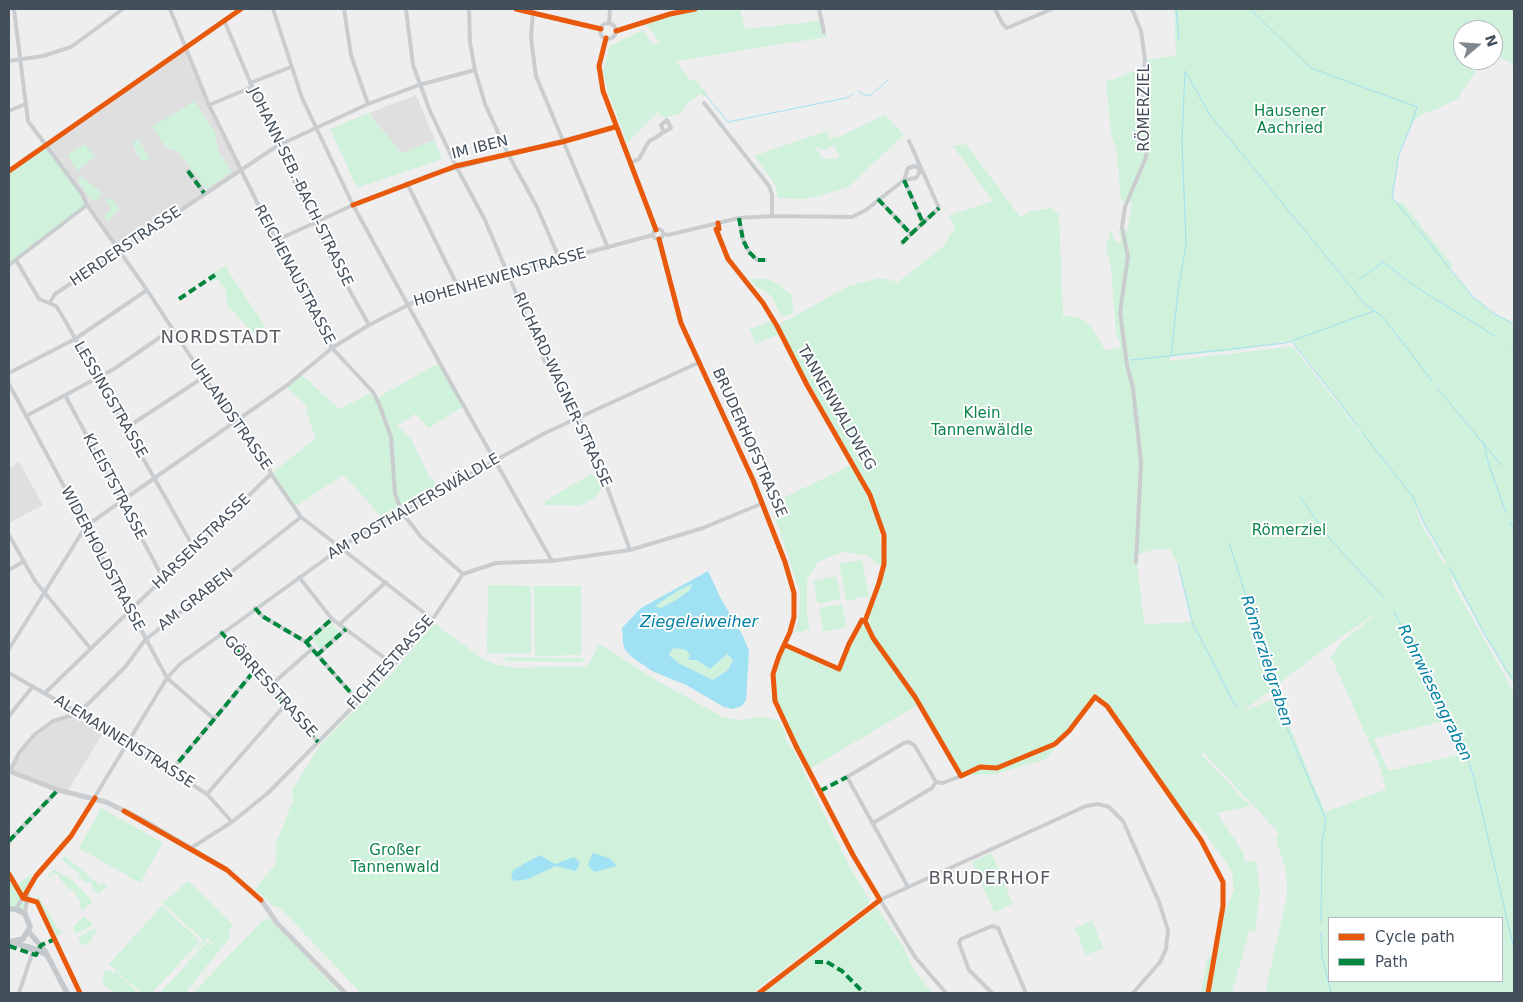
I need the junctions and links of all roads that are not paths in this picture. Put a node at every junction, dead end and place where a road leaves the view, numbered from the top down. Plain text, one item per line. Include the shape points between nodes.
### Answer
1 (15, 9) edge
2 (123, 9) edge
3 (170, 9) edge
4 (241, 9) edge
5 (273, 9) edge
6 (344, 9) edge
7 (406, 9) edge
8 (469, 9) edge
9 (516, 9) edge
10 (610, 9) edge
11 (695, 9) edge
12 (819, 9) edge
13 (995, 9) edge
14 (1052, 9) edge
15 (1132, 9) edge
16 (533, 11) edge
17 (9, 12) edge
18 (224, 20) junction
19 (609, 23) junction
20 (601, 29) junction
21 (616, 31) junction
22 (824, 32) dead end
23 (606, 38) junction
24 (185, 47) junction
25 (21, 59) junction
26 (9, 61) edge
27 (291, 66) junction
28 (475, 70) junction
29 (251, 85) junction
30 (420, 85) junction
31 (704, 103) dead end
32 (26, 104) junction
33 (368, 104) junction
34 (209, 105) junction
35 (9, 111) edge
36 (316, 126) junction
37 (615, 127) junction
38 (664, 132) dead end
39 (909, 141) dead end
40 (562, 142) junction
41 (46, 144) junction
42 (277, 146) junction
43 (508, 154) junction
44 (630, 163) junction
45 (456, 166) junction
46 (240, 169) junction
47 (9, 171) edge
48 (188, 171) dead end
49 (921, 172) junction
50 (904, 180) junction
51 (407, 183) junction
52 (204, 193) junction
53 (878, 199) junction
54 (87, 205) junction
55 (353, 205) junction
56 (772, 216) junction
57 (739, 218) junction
58 (314, 222) junction
59 (923, 223) junction
60 (656, 230) junction
61 (663, 234) junction
62 (911, 234) junction
63 (652, 235) junction
64 (660, 239) junction
65 (275, 241) junction
66 (902, 244) dead end
67 (608, 248) junction
68 (120, 252) junction
69 (16, 260) junction
70 (560, 260) junction
71 (765, 260) dead end
72 (9, 265) edge
73 (508, 274) junction
74 (458, 287) junction
75 (147, 290) junction
76 (50, 302) junction
77 (407, 304) junction
78 (368, 325) junction
79 (172, 329) junction
80 (74, 339) junction
81 (332, 348) junction
82 (700, 362) junction
83 (9, 373) edge
84 (204, 377) junction
85 (98, 378) junction
86 (9, 384) edge
87 (65, 395) junction
88 (26, 416) junction
89 (578, 418) junction
90 (237, 421) junction
91 (126, 428) junction
92 (494, 460) junction
93 (271, 474) junction
94 (155, 478) junction
95 (122, 500) junction
96 (763, 503) junction
97 (401, 511) junction
98 (301, 517) junction
99 (86, 526) junction
100 (9, 535) edge
101 (340, 547) junction
102 (195, 550) junction
103 (630, 550) junction
104 (552, 561) junction
105 (24, 562) junction
106 (1136, 562) dead end
107 (9, 570) edge
108 (463, 574) junction
109 (299, 577) junction
110 (164, 580) junction
111 (386, 582) junction
112 (45, 593) junction
113 (255, 608) junction
114 (130, 612) junction
115 (432, 618) junction
116 (332, 619) junction
117 (340, 624) junction
118 (346, 629) junction
119 (221, 632) junction
120 (145, 640) junction
121 (306, 642) junction
122 (312, 648) junction
123 (9, 649) edge
124 (91, 649) junction
125 (317, 655) junction
126 (394, 665) junction
127 (256, 670) junction
128 (9, 673) edge
129 (167, 678) junction
130 (33, 686) junction
131 (270, 686) junction
132 (45, 693) junction
133 (358, 701) junction
134 (286, 705) junction
135 (78, 713) junction
136 (9, 716) edge
137 (214, 720) junction
138 (318, 742) junction
139 (127, 743) junction
140 (9, 771) edge
141 (171, 771) junction
142 (961, 776) dead end
143 (936, 782) junction
144 (58, 790) junction
145 (207, 794) junction
146 (95, 798) junction
147 (232, 822) junction
148 (873, 823) junction
149 (9, 841) edge
150 (191, 848) junction
151 (30, 886) junction
152 (908, 886) junction
153 (880, 900) junction
154 (11, 908) edge
155 (25, 914) junction
156 (28, 932) junction
157 (10, 942) edge
158 (30, 949) junction
159 (48, 956) junction
160 (19, 993) edge
161 (66, 993) edge
162 (346, 993) edge
163 (759, 993) edge
164 (946, 993) edge
165 (992, 993) edge
166 (1026, 993) edge
167 (1132, 993) edge

1 - 17 street
1 - 25 street, UHLANDSTRASSE
2 - 25 street via 71,47 58,53
3 - 24 street, REICHENAUSTRASSE
4 - 18 street
5 - 27 street
6 - 33 street via 352,55
7 - 30 street, RICHARD-WAGNER-STRASSE via 413,65
8 - 28 street
9 - 16 street
10 - 19 street
11 - 21 street
12 - 22 street
13 - 14 street via 1007,28
15 - 106 street, RÖMERZIEL via 1141,32 1145,60 1142,91 1147,125 1146,157 1125,207 1122,227 1128,257 1120,312 1141,463
16 - 20 street
16 - 40 street via 533,66
18 - 24 street
18 - 29 street, JOHANN-SEB.-BACH-STRASSE
19 - 20 street
19 - 21 street
20 - 23 street via 602,36
21 - 23 street via 612,37
23 - 37 street via 599,73
24 - 34 street, REICHENAUSTRASSE
24 - 41 street
25 - 26 street
25 - 32 street, UHLANDSTRASSE
27 - 29 street
27 - 36 street
28 - 30 street, HERDERSTRASSE
28 - 43 street via 485,104
29 - 34 street
29 - 42 street, JOHANN-SEB.-BACH-STRASSE
30 - 33 street, HERDERSTRASSE
30 - 45 street, RICHARD-WAGNER-STRASSE
31 - 56 street via 770,186
32 - 35 street
32 - 41 street, UHLANDSTRASSE via 28,121
33 - 36 street, HERDERSTRASSE
34 - 46 street, REICHENAUSTRASSE
36 - 42 street, HERDERSTRASSE
36 - 55 street
37 - 40 street, IM IBEN
37 - 44 street
38 - 44 street via 649,141 640,159
39 - 49 street
40 - 43 street, IM IBEN
40 - 67 street
41 - 47 street
41 - 54 street, UHLANDSTRASSE
42 - 46 street, HERDERSTRASSE
42 - 58 street, JOHANN-SEB.-BACH-STRASSE
43 - 45 street, IM IBEN
43 - 70 street
44 - 60 street
45 - 51 street, IM IBEN
45 - 73 street, RICHARD-WAGNER-STRASSE via 485,220
46 - 52 street, HERDERSTRASSE
46 - 65 street, REICHENAUSTRASSE
48 - 52 street
49 - 50 street via 916,178
49 - 50 street via 911,167
49 - 59 street via 939,208
50 - 53 street
50 - 59 street
51 - 55 street, IM IBEN
51 - 74 street
52 - 68 street, HERDERSTRASSE
53 - 56 street via 852,217
53 - 62 street
54 - 68 street, UHLANDSTRASSE
54 - 69 street
55 - 58 street, IM IBEN
55 - 77 street
56 - 57 street
57 - 61 street
57 - 71 street via 749,252 757,260
58 - 65 street, IM IBEN
58 - 78 street, JOHANN-SEB.-BACH-STRASSE
59 - 62 street
60 - 61 street
60 - 63 street
61 - 64 street
62 - 66 street
63 - 64 street
63 - 67 street, HOHENHEWENSTRASSE
64 - 82 street, BRUDERHOFSTRASSE via 674,304
65 - 81 street, REICHENAUSTRASSE
67 - 70 street, HOHENHEWENSTRASSE
68 - 75 street, UHLANDSTRASSE
68 - 76 street, HERDERSTRASSE via 55,294
69 - 72 street
69 - 76 street, LESSINGSTRASSE via 39,299
70 - 73 street, HOHENHEWENSTRASSE
73 - 74 street, HOHENHEWENSTRASSE
73 - 89 street, RICHARD-WAGNER-STRASSE via 546,364
74 - 77 street, HOHENHEWENSTRASSE
75 - 79 street, UHLANDSTRASSE
75 - 80 street
76 - 80 street, LESSINGSTRASSE via 60,312
77 - 78 street, HOHENHEWENSTRASSE
77 - 92 street
78 - 81 street, HOHENHEWENSTRASSE
79 - 84 street, UHLANDSTRASSE
79 - 85 street
80 - 83 street
80 - 85 street, LESSINGSTRASSE
81 - 90 street, HOHENHEWENSTRASSE
81 - 97 street, REICHENAUSTRASSE via 373,392 382,410 390,437 395,493
82 - 89 street, AM POSTHALTERSWÄLDLE
82 - 96 street, BRUDERHOFSTRASSE
84 - 90 street, UHLANDSTRASSE
84 - 91 street
85 - 87 street
85 - 91 street, LESSINGSTRASSE
86 - 88 street, WIDERHOLDSTRASSE
87 - 88 street
87 - 95 street, KLEISTSTRASSE
88 - 99 street, WIDERHOLDSTRASSE
89 - 92 street, AM POSTHALTERSWÄLDLE
89 - 103 street, RICHARD-WAGNER-STRASSE via 607,483
90 - 93 street, UHLANDSTRASSE
90 - 94 street, HOHENHEWENSTRASSE
91 - 94 street, LESSINGSTRASSE
92 - 97 street, AM POSTHALTERSWÄLDLE
92 - 104 street
93 - 98 street, UHLANDSTRASSE
93 - 102 street, HARSENSTRASSE
94 - 95 street, HOHENHEWENSTRASSE
94 - 102 street, LESSINGSTRASSE
95 - 99 street, HOHENHEWENSTRASSE
95 - 110 street, KLEISTSTRASSE
96 - 103 street via 703,528
96 - 153 street, BRUDERHOFSTRASSE via 795,600 790,632 773,674 775,701 853,855
97 - 101 street, AM POSTHALTERSWÄLDLE
97 - 108 street, REICHENAUSTRASSE via 421,537
98 - 101 street, UHLANDSTRASSE
98 - 120 street, AM GRABEN
99 - 112 street
99 - 114 street, WIDERHOLDSTRASSE
100 - 105 street
101 - 109 street, AM POSTHALTERSWÄLDLE
101 - 111 street, UHLANDSTRASSE
102 - 110 street, HARSENSTRASSE
103 - 104 street
104 - 108 street via 496,563
105 - 107 street
105 - 112 street
108 - 115 street, FICHTESTRASSE
109 - 113 street, AM POSTHALTERSWÄLDLE
109 - 116 street
110 - 114 street, HARSENSTRASSE
111 - 115 street, UHLANDSTRASSE
111 - 117 street
112 - 123 street
112 - 124 street
113 - 119 street, AM POSTHALTERSWÄLDLE
113 - 121 street via 262,616
114 - 120 street, WIDERHOLDSTRASSE
114 - 124 street, HARSENSTRASSE
115 - 126 street, FICHTESTRASSE
116 - 117 street
116 - 121 street
117 - 118 street
118 - 125 street
118 - 126 street
119 - 127 street, GÖRRESSTRASSE
119 - 129 street, AM POSTHALTERSWÄLDLE
120 - 129 street, WIDERHOLDSTRASSE
120 - 135 street, AM GRABEN via 126,666
121 - 122 street
122 - 125 street
122 - 131 street
124 - 132 street, HARSENSTRASSE
125 - 133 street
126 - 133 street, FICHTESTRASSE
127 - 131 street, GÖRRESSTRASSE
127 - 137 street
128 - 130 street, ALEMANNENSTRASSE
129 - 137 street, WIDERHOLDSTRASSE
129 - 139 street, AM POSTHALTERSWÄLDLE
130 - 132 street, ALEMANNENSTRASSE
130 - 136 street
131 - 134 street, GÖRRESSTRASSE
132 - 135 street, ALEMANNENSTRASSE
133 - 138 street, FICHTESTRASSE
134 - 138 street, GÖRRESSTRASSE
134 - 145 street
135 - 139 street, ALEMANNENSTRASSE
135 - 140 street via 53,721 34,735
137 - 141 street
138 - 147 street, FICHTESTRASSE via 268,793
139 - 141 street, ALEMANNENSTRASSE
139 - 146 street, AM POSTHALTERSWÄLDLE
140 - 144 main road
141 - 145 street, ALEMANNENSTRASSE
142 - 143 street via 944,783
143 - 148 street via 932,788
143 - 148 street via 910,742 847,777
144 - 146 main road
144 - 149 street
145 - 147 street, ALEMANNENSTRASSE
146 - 150 main road
146 - 151 street, AM POSTHALTERSWÄLDLE via 71,836
147 - 150 street, FICHTESTRASSE
148 - 152 street
150 - 162 main road via 227,870 261,900 277,923
151 - 154 street, AM POSTHALTERSWÄLDLE
151 - 155 street
152 - 153 street
152 - 167 street via 1086,806 1103,805 1115,811 1123,821 1168,930 1166,949 1160,962
153 - 163 street
153 - 164 street, BRUDERHOFSTRASSE via 915,957
154 - 155 main road
155 - 156 main road via 29,922
156 - 157 main road via 20,941
156 - 159 main road
157 - 158 main road
158 - 159 main road
158 - 160 street via 32,954
159 - 161 main road
165 - 166 street via 969,970 959,943 961,939 992,926 998,928

